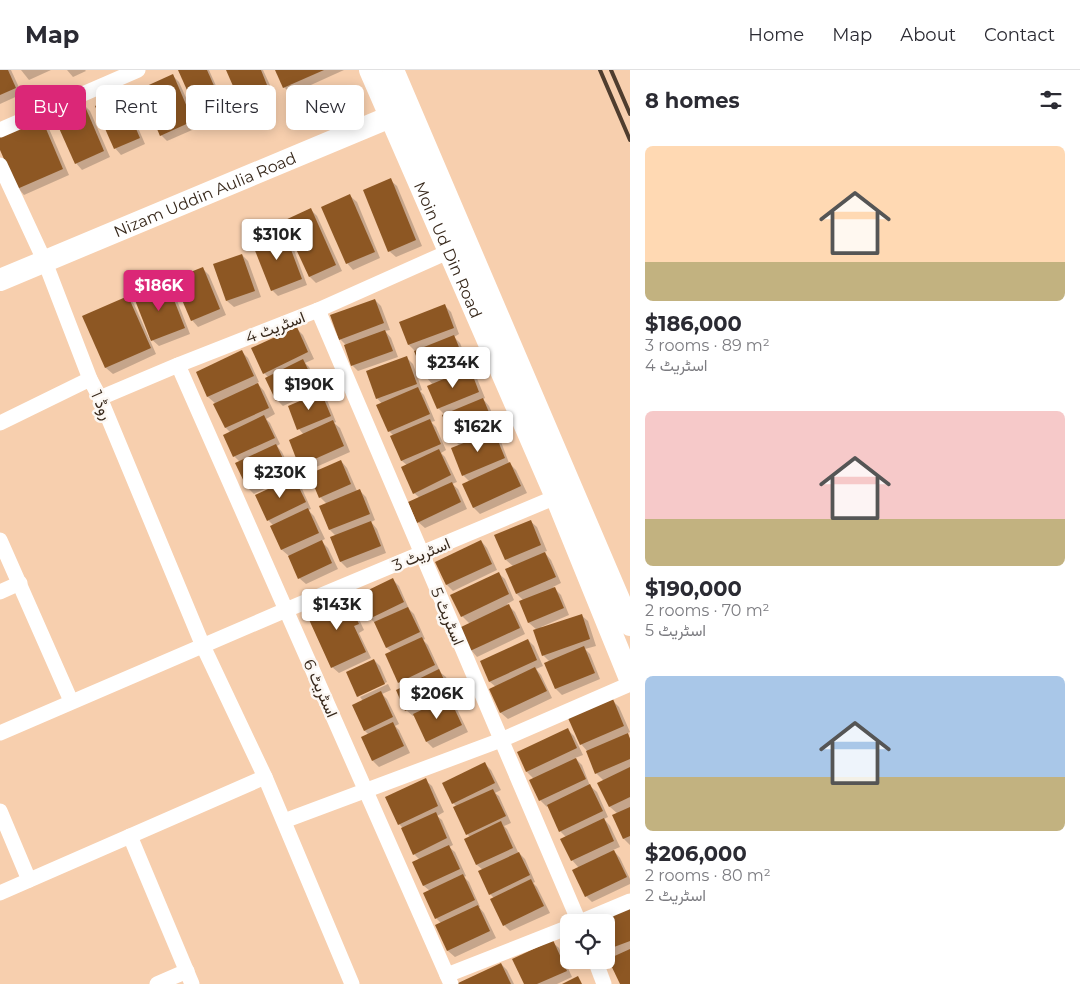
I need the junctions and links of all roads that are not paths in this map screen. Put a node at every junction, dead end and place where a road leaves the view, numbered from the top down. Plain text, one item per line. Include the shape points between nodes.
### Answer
1 (138, 70) edge
2 (370, 70) edge
3 (393, 70) edge
4 (399, 111) junction
5 (0, 130) edge
6 (0, 165) edge
7 (448, 252) junction
8 (45, 262) junction
9 (0, 280) edge
10 (318, 310) junction
11 (178, 364) junction
12 (90, 379) junction
13 (100, 398) junction
14 (0, 423) edge
15 (556, 497) junction
16 (0, 540) edge
17 (422, 554) junction
18 (20, 583) junction
19 (0, 592) edge
20 (286, 610) junction
21 (630, 625) edge
22 (203, 646) junction
23 (630, 679) edge
24 (630, 684) edge
25 (71, 701) junction
26 (0, 733) edge
27 (501, 740) junction
28 (265, 777) junction
29 (366, 792) junction
30 (0, 811) edge
31 (284, 820) junction
32 (130, 836) junction
33 (29, 880) junction
34 (0, 893) edge
35 (630, 901) edge
36 (577, 914) edge
37 (599, 914) edge
38 (560, 931) edge
39 (598, 969) edge
40 (190, 978) edge
41 (449, 980) edge
42 (157, 984) edge
43 (352, 984) edge
44 (604, 984) edge

1 - 5 street
2 - 4 main road, Moin Ud Din Road
3 - 4 main road, Moin Ud Din Road
4 - 7 main road, Moin Ud Din Road
4 - 8 main road, Nizam Uddin Aulia Road
4 - 21 main road, Moin Ud Din Road
6 - 8 street, روڈ 1
7 - 10 street, اسٹریٹ 4
7 - 15 main road, Moin Ud Din Road
8 - 9 main road, Nizam Uddin Aulia Road
8 - 12 street, روڈ 1
10 - 11 street, اسٹریٹ 4
10 - 17 street, اسٹریٹ 5
11 - 13 street, اسٹریٹ 4
11 - 20 street, اسٹریٹ 6
12 - 13 street, روڈ 1
12 - 14 street
13 - 22 street, روڈ 1
15 - 17 street, اسٹریٹ 3
15 - 23 main road, Moin Ud Din Road
16 - 18 street
17 - 20 street, اسٹریٹ 3
17 - 27 street, اسٹریٹ 5
18 - 19 street
18 - 25 street
20 - 22 street, اسٹریٹ 3
20 - 29 street, اسٹریٹ 6
22 - 25 street
22 - 28 street, روڈ 1
24 - 27 street
25 - 26 street
27 - 29 street
27 - 36 street, اسٹریٹ 5
28 - 31 street, روڈ 1
28 - 32 street
29 - 31 street
29 - 41 street, اسٹریٹ 6
30 - 33 street
31 - 43 street, روڈ 1
32 - 33 street
32 - 40 street
33 - 34 street
35 - 37 street
38 - 41 street
39 - 44 street
40 - 42 street

